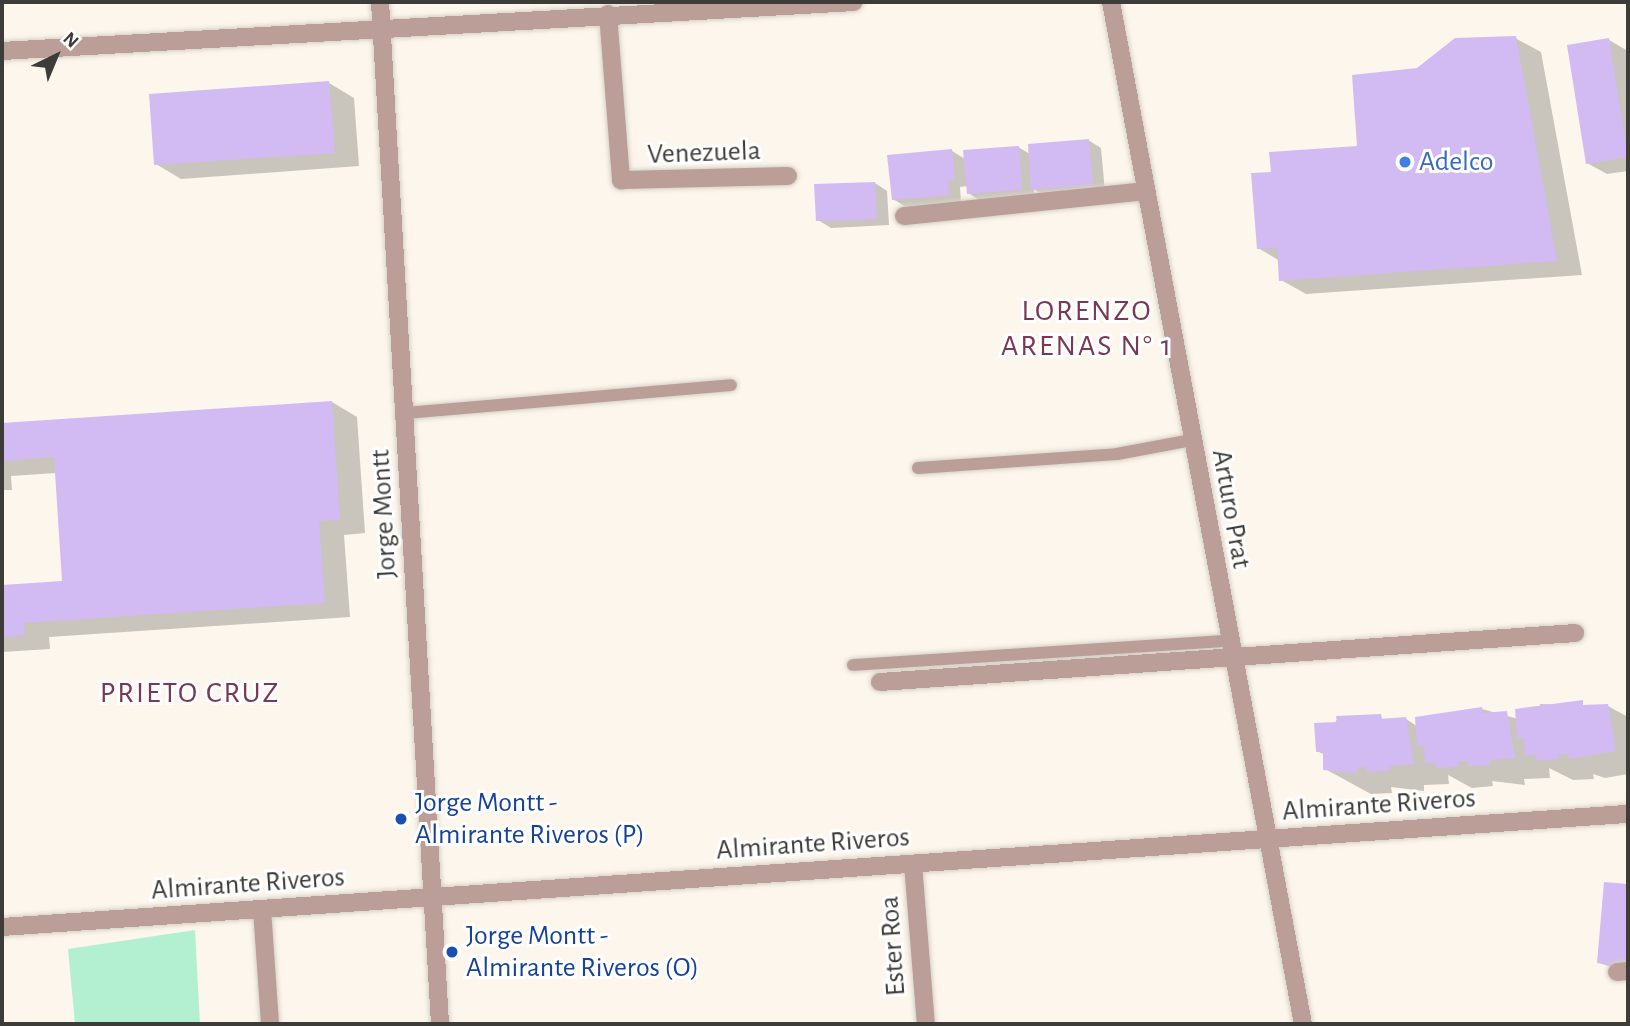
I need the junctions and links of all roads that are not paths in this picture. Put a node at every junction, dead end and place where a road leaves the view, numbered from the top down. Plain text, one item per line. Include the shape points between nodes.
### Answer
1 (380, 2) edge
2 (854, 2) edge
3 (1111, 2) edge
4 (608, 14) junction
5 (381, 29) junction
6 (2, 51) edge
7 (788, 176) dead end
8 (1145, 191) junction
9 (904, 216) dead end
10 (731, 385) dead end
11 (406, 412) junction
12 (1192, 440) junction
13 (918, 468) dead end
14 (1575, 634) dead end
15 (1230, 650) junction
16 (853, 665) dead end
17 (880, 682) dead end
18 (1628, 814) edge
19 (1266, 839) junction
20 (913, 864) junction
21 (432, 897) junction
22 (262, 909) junction
23 (2, 927) edge
24 (270, 1024) edge
25 (440, 1024) edge
26 (926, 1024) edge
27 (1303, 1024) edge

1 - 5 street, Jorge Montt
2 - 4 street
3 - 8 street, Arturo Prat
4 - 5 street
4 - 7 street, Venezuela via 621,180
5 - 6 street
5 - 11 street, Jorge Montt
8 - 9 street
8 - 12 street, Arturo Prat
10 - 11 lane
11 - 21 street, Jorge Montt
12 - 13 lane via 1116,454
12 - 15 street, Arturo Prat
14 - 15 street
15 - 16 lane
15 - 17 street
15 - 19 street, Arturo Prat
18 - 19 street, Almirante Riveros
19 - 20 street, Almirante Riveros
19 - 27 street, Arturo Prat
20 - 21 street, Almirante Riveros
20 - 26 street, Ester Roa
21 - 22 street, Almirante Riveros
21 - 25 street, Jorge Montt
22 - 23 street, Almirante Riveros
22 - 24 street

